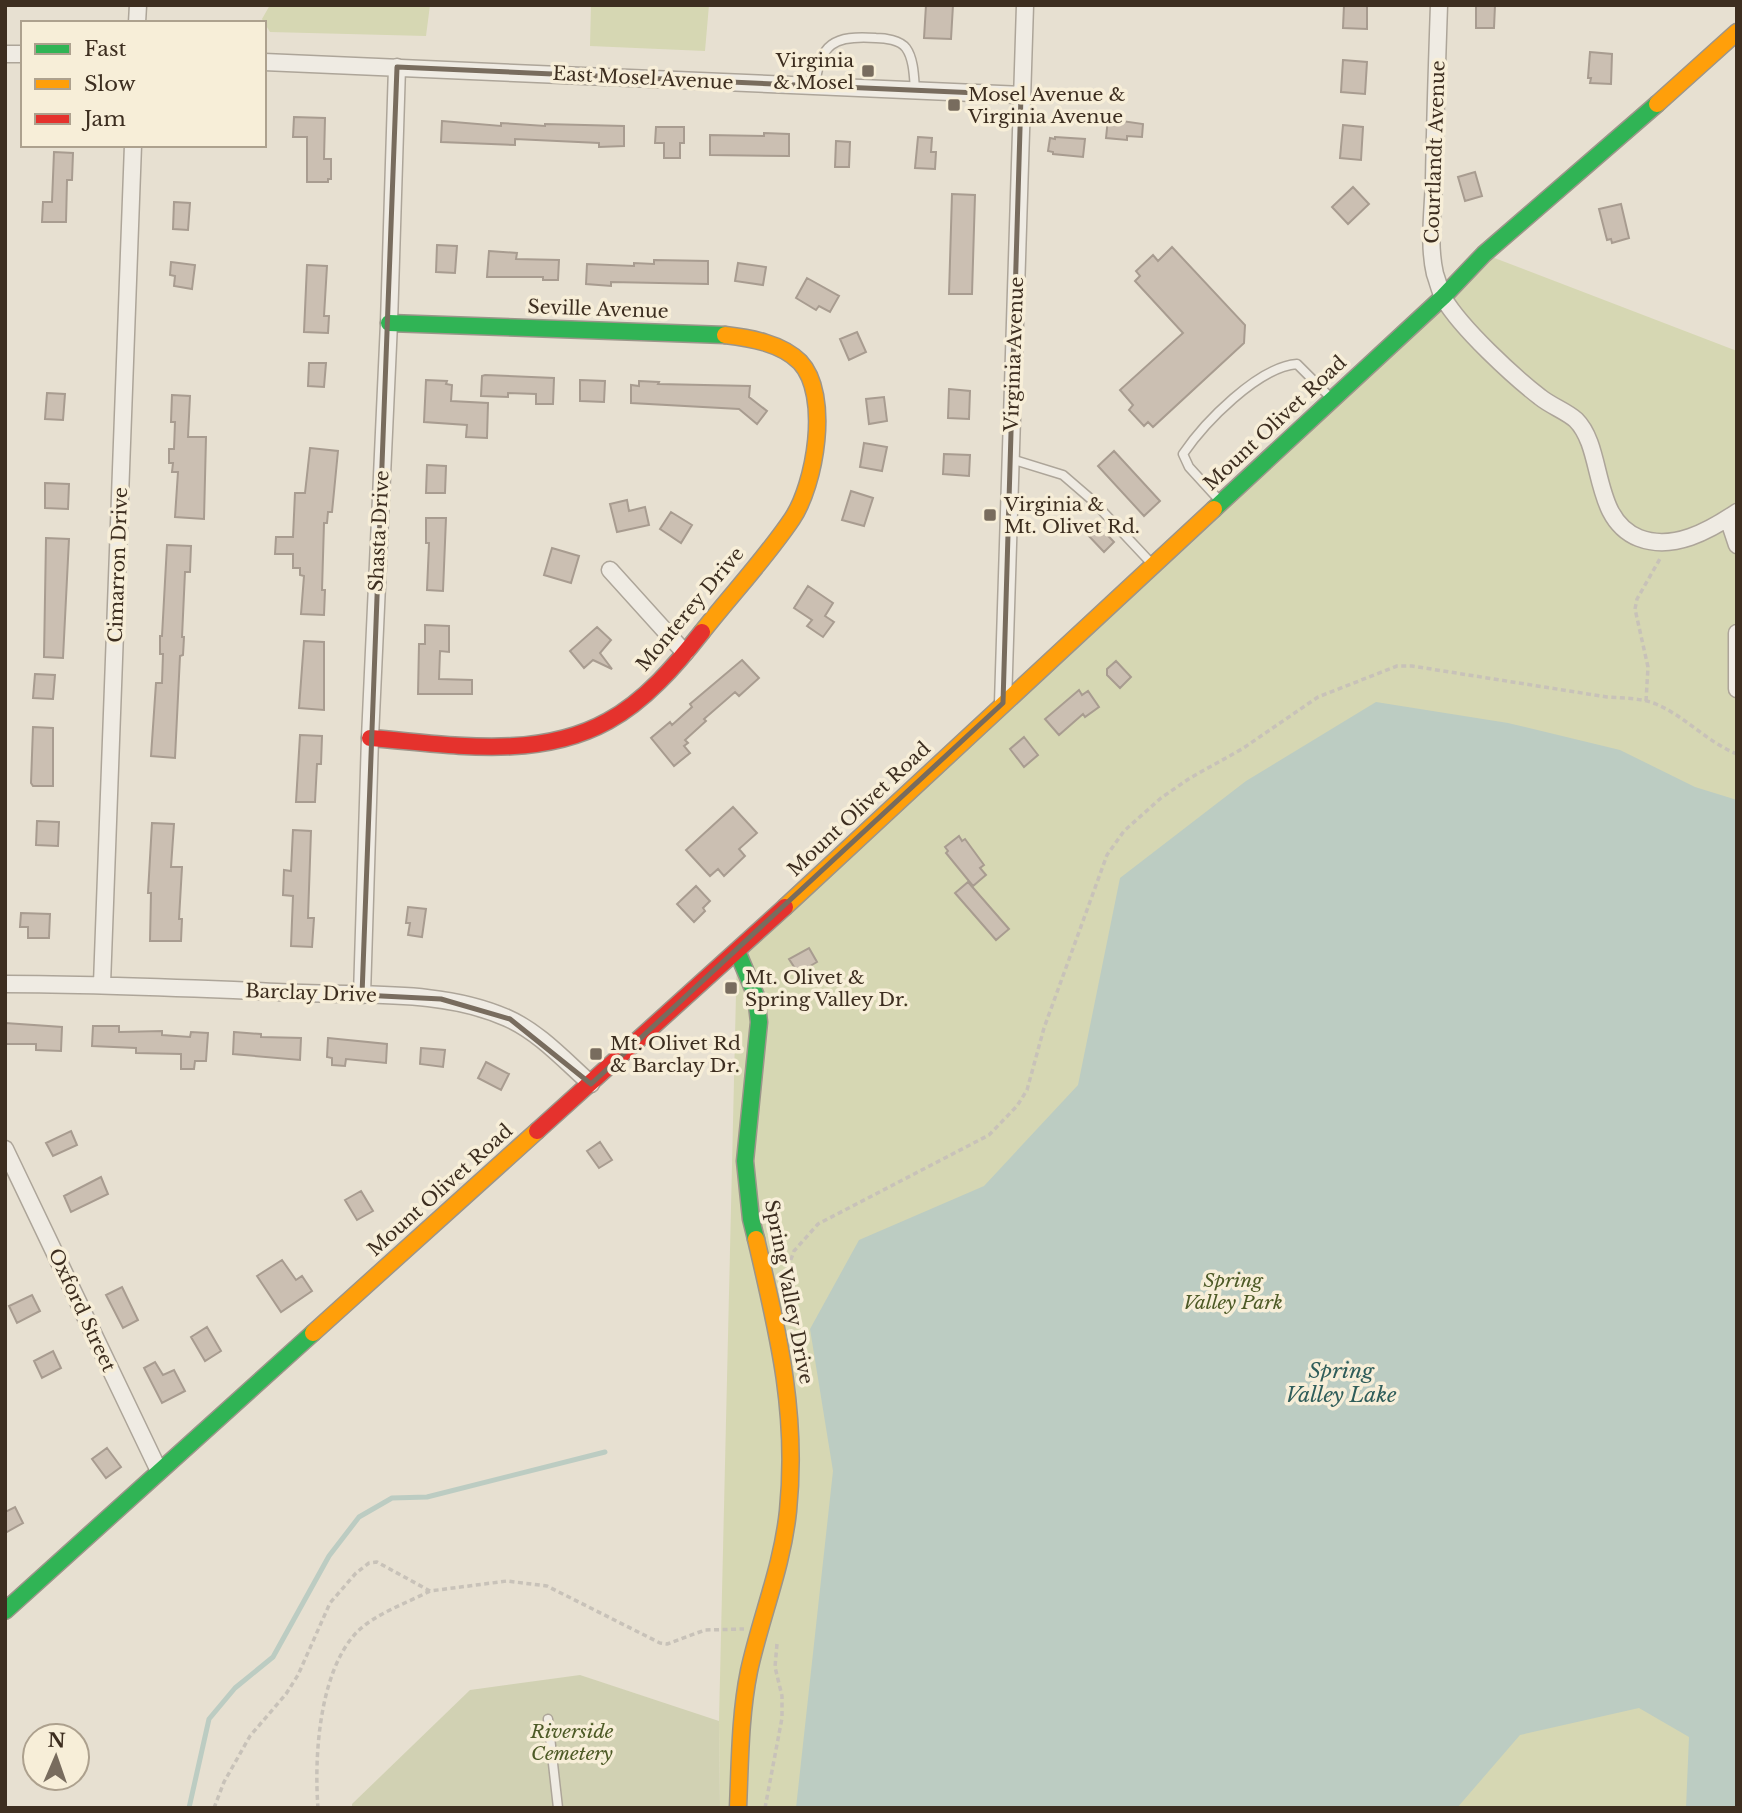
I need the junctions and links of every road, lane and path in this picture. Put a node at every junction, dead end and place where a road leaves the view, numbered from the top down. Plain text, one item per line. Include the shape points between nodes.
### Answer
1 (1025, 5) edge
2 (1439, 5) edge
3 (1737, 32) edge
4 (266, 62) edge
5 (397, 67) junction
6 (814, 86) junction
7 (915, 90) junction
8 (1021, 95) junction
9 (133, 147) edge
10 (1443, 297) junction
11 (389, 323) junction
12 (800, 362) joint
13 (1332, 399) junction
14 (1010, 459) junction
15 (1221, 502) junction
16 (1732, 515) edge
17 (1667, 542) junction
18 (1737, 545) edge
19 (1153, 565) junction
20 (610, 570) dead end
21 (1737, 633) edge
22 (685, 653) junction
23 (1737, 689) edge
24 (1646, 701) junction
25 (1003, 703) junction
26 (370, 738) junction
27 (1737, 754) edge
28 (737, 951) junction
29 (5, 984) edge
30 (102, 984) junction
31 (362, 995) junction
32 (590, 1084) junction
33 (5, 1149) edge
34 (782, 1286) dead end
35 (159, 1471) junction
36 (430, 1591) junction
37 (5, 1611) edge
38 (760, 1630) junction
39 (548, 1719) dead end
40 (214, 1808) edge
41 (318, 1808) edge
42 (558, 1808) edge
43 (738, 1808) edge
44 (765, 1808) edge

1 - 8 street, Virginia Avenue
2 - 10 street, Courtlandt Avenue via 1431,251
3 - 10 street, Mount Olivet Road via 1484,254
4 - 5 street, East Mosel Avenue
5 - 6 street, East Mosel Avenue
5 - 11 street, Shasta Drive
6 - 7 street, East Mosel Avenue
6 - 7 lane via 824,52 839,40 857,37 898,42 906,48
7 - 8 street, East Mosel Avenue
8 - 14 street, Virginia Avenue
9 - 30 street, Cimarron Drive
10 - 13 street, Mount Olivet Road
10 - 17 street via 1458,319 1522,383 1576,420 1607,505 1619,524 1637,537
11 - 12 street, Seville Avenue via 720,334 753,338
11 - 26 street, Shasta Drive
12 - 22 street, Monterey Drive via 815,396 816,431 801,506
13 - 15 street, Mount Olivet Road
13 - 15 lane via 1297,364 1273,369 1256,379 1183,454
14 - 19 lane via 1063,475
14 - 25 street, Virginia Avenue
15 - 19 street, Mount Olivet Road
16 - 17 street via 1693,536
16 - 18 street
17 - 24 path via 1637,599 1648,667
19 - 25 street, Mount Olivet Road
20 - 22 street
21 - 23 street
22 - 26 street, Monterey Drive via 639,700 578,735 501,748
24 - 27 path
24 - 34 path via 1397,666 1318,697 1190,778 1124,831 1107,855 1044,1028 1027,1090 1017,1106 989,1136 818,1224 793,1251
25 - 28 street, Mount Olivet Road
26 - 31 street, Shasta Drive
28 - 32 street, Mount Olivet Road
28 - 38 street, Spring Valley Drive via 755,996 759,1022 745,1161 751,1219 787,1384 792,1461 780,1566
29 - 30 street, Barclay Drive
30 - 31 street, Barclay Drive
31 - 32 street, Barclay Drive via 442,999 510,1019
32 - 35 street, Mount Olivet Road
33 - 35 street, Oxford Street
35 - 37 street, Mount Olivet Road
36 - 38 path via 507,1581 547,1586 667,1644 705,1630
36 - 40 path via 377,1562 356,1573 330,1603 298,1675 250,1736
36 - 41 path via 356,1632 343,1651 321,1717 316,1762
38 - 43 street, Spring Valley Drive via 742,1720
38 - 44 path via 771,1635 778,1646 775,1667 783,1705
39 - 42 lane

